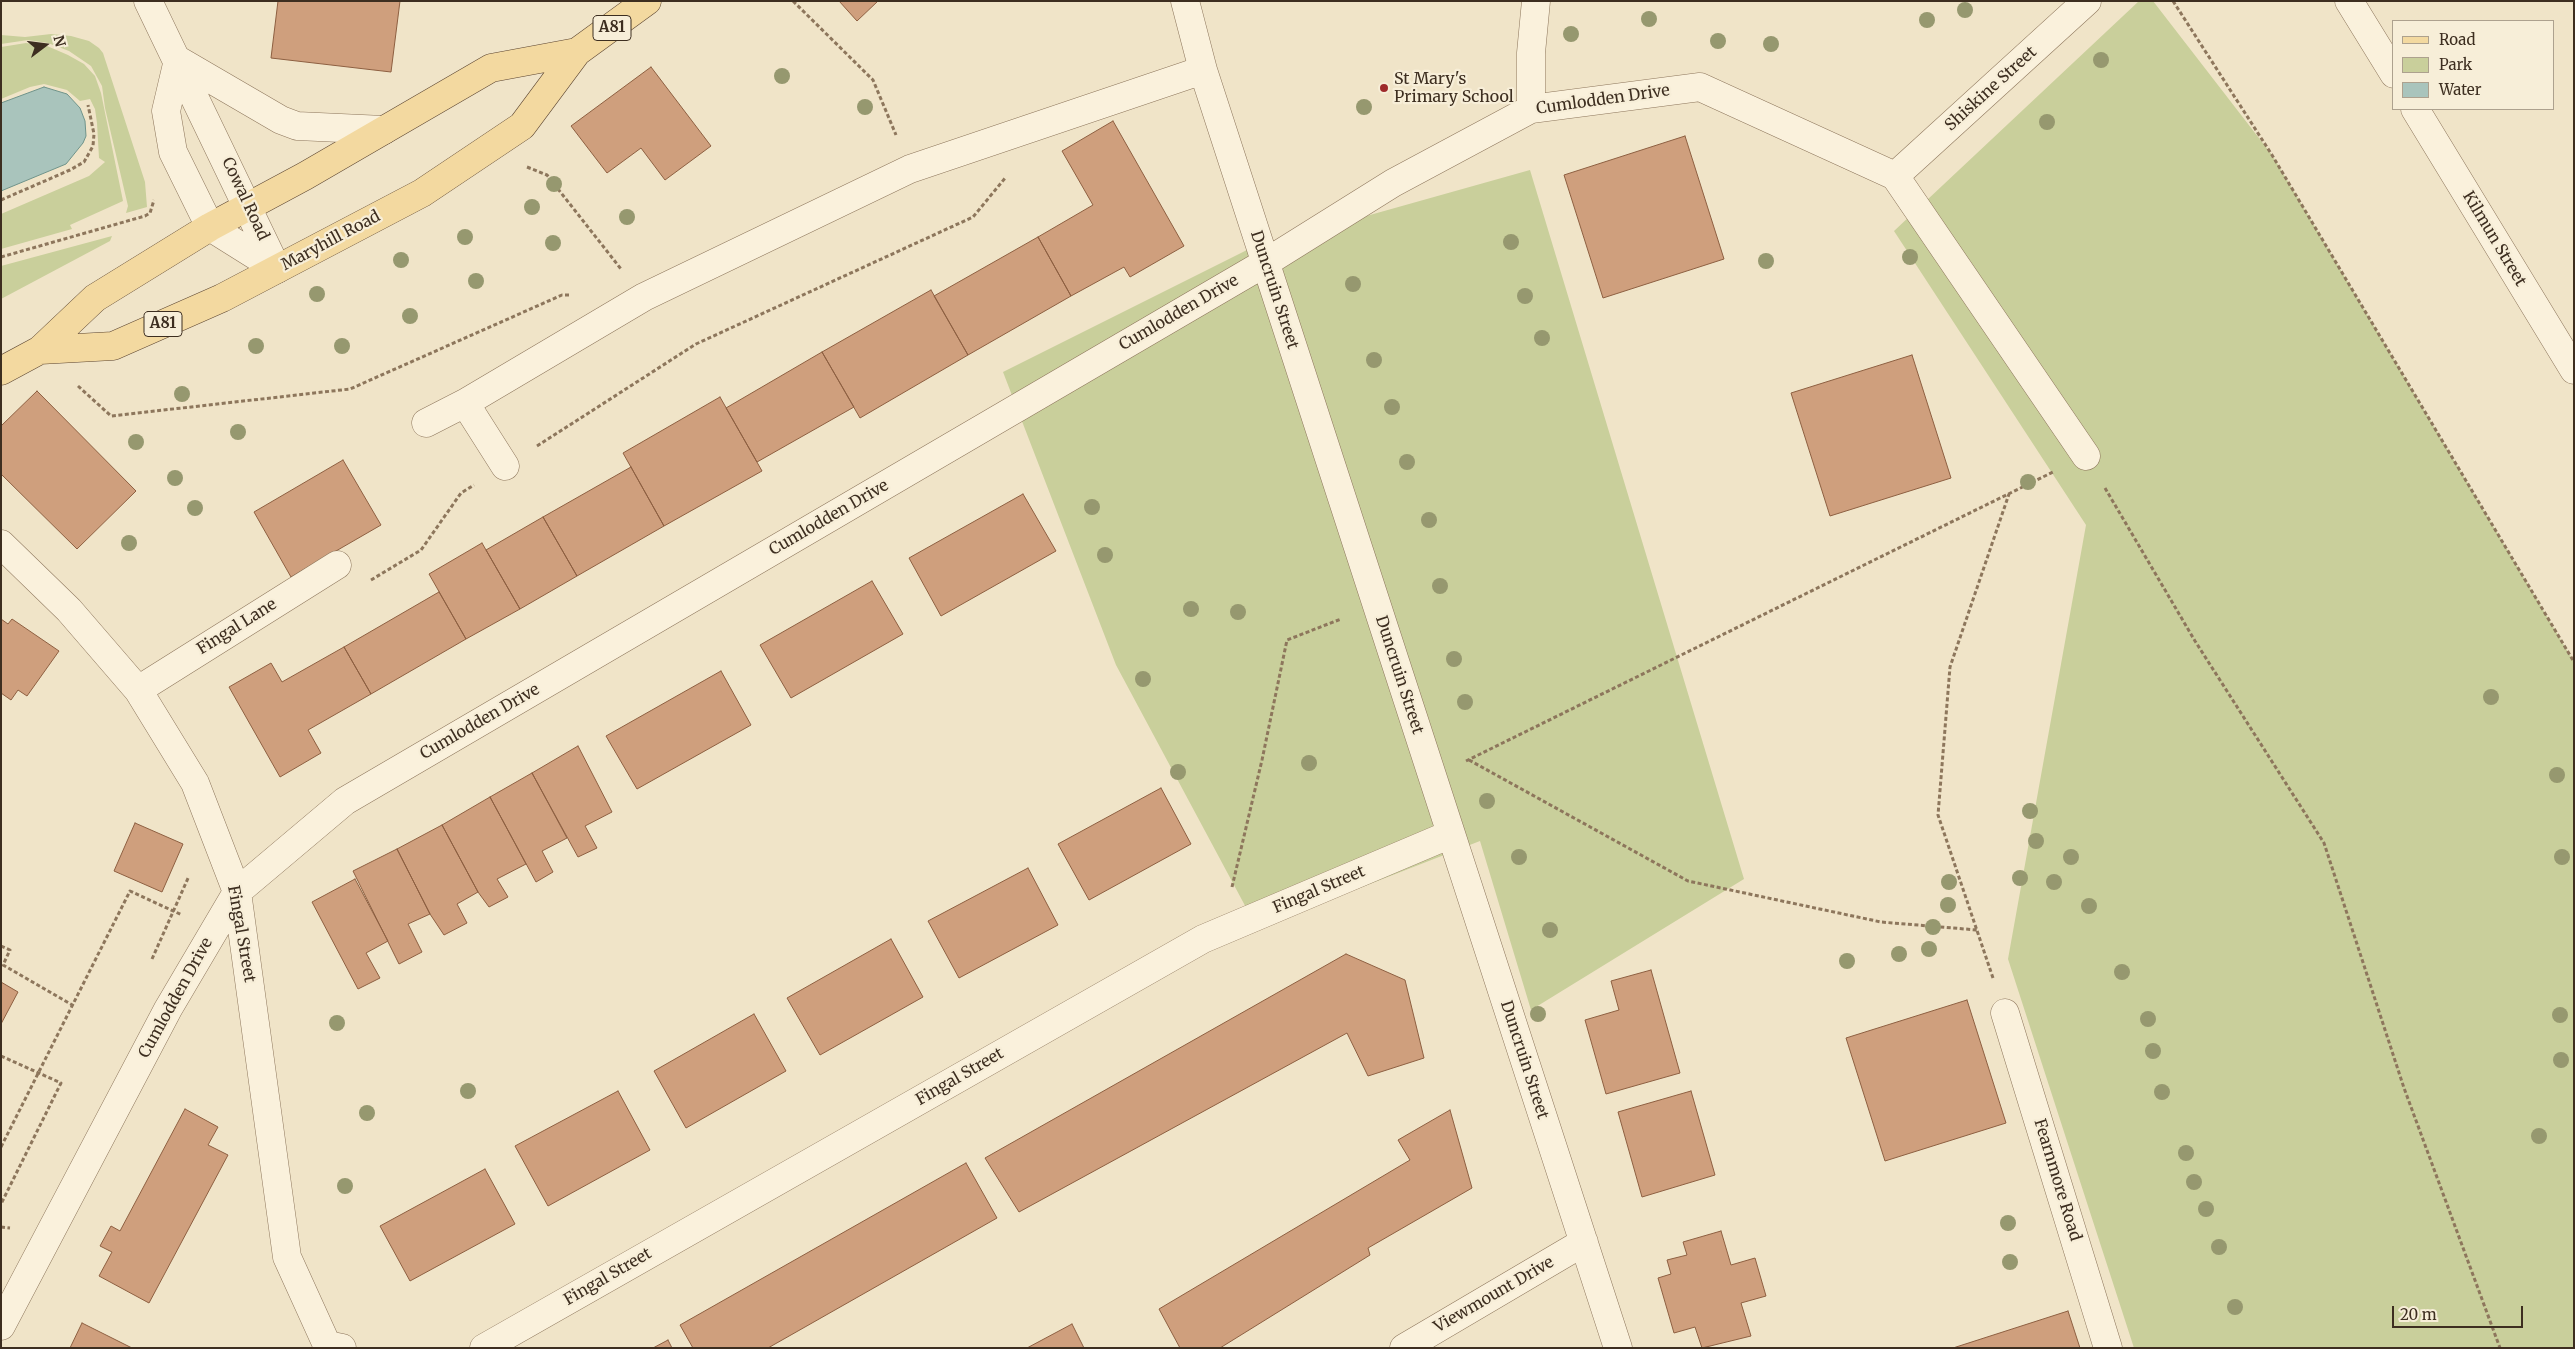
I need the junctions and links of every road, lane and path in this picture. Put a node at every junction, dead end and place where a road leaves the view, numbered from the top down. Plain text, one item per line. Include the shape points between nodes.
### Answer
1 (148, 1) edge
2 (647, 1) edge
3 (793, 1) edge
4 (1185, 1) edge
5 (1536, 1) edge
6 (2087, 1) edge
7 (2173, 1) edge
8 (2349, 1) edge
9 (576, 52) junction
10 (178, 60) junction
11 (1203, 70) junction
12 (2392, 71) edge
13 (88, 105) dead end
14 (1532, 109) junction
15 (2416, 110) edge
16 (384, 130) junction
17 (522, 165) dead end
18 (910, 169) junction
19 (1009, 173) dead end
20 (1895, 176) junction
21 (154, 197) dead end
22 (1, 200) edge
23 (247, 207) junction
24 (210, 227) junction
25 (1, 257) edge
26 (1265, 263) junction
27 (277, 269) junction
28 (580, 295) dead end
29 (644, 297) junction
30 (40, 350) junction
31 (2574, 370) edge
32 (1, 371) edge
33 (465, 403) junction
34 (426, 423) dead end
35 (2086, 456) junction
36 (505, 466) junction
37 (2009, 494) junction
38 (1, 544) edge
39 (337, 565) dead end
40 (362, 585) dead end
41 (1377, 605) junction
42 (2574, 662) edge
43 (138, 690) junction
44 (1469, 760) junction
45 (1433, 777) junction
46 (211, 826) junction
47 (1451, 834) junction
48 (236, 892) junction
49 (174, 911) junction
50 (214, 930) junction
51 (1977, 930) junction
52 (1221, 931) junction
53 (1, 946) edge
54 (149, 964) dead end
55 (74, 1006) junction
56 (2005, 1013) joint
57 (1, 1056) edge
58 (1, 1147) edge
59 (1, 1204) edge
60 (1, 1227) edge
61 (10, 1228) dead end
62 (1584, 1242) junction
63 (1, 1326) edge
64 (342, 1348) edge
65 (484, 1348) edge
66 (1404, 1348) edge
67 (1618, 1348) edge
68 (2108, 1348) edge
69 (2500, 1348) edge

1 - 10 street, Cowal Road
2 - 9 main road, Maryhill Road / A81
3 - 18 path via 873,80
4 - 11 street, Duncruin Street
5 - 14 street via 1531,53
6 - 20 street, Shiskine Street
7 - 42 path via 2272,155
8 - 12 street
9 - 16 main road, Maryhill Road / A81 via 491,68
9 - 27 main road, Maryhill Road / A81 via 522,126 422,193
10 - 16 street via 296,126
10 - 23 street, Cowal Road
10 - 24 street via 166,111 174,152
11 - 18 street
11 - 26 street, Duncruin Street
13 - 22 path via 94,134 93,146 84,162
14 - 20 street, Cumlodden Drive via 1700,87
14 - 26 street, Cumlodden Drive via 1393,182
15 - 31 street, Kilmun Street
16 - 23 main road, Maryhill Road / A81
17 - 29 path via 547,175
18 - 29 street
19 - 36 path via 973,217 696,344
20 - 35 street
21 - 25 path via 150,213 145,216
23 - 24 main road, Maryhill Road / A81
23 - 27 street, Cowal Road
24 - 27 street, Cowal Road
24 - 30 main road, Maryhill Road / A81 via 95,298
26 - 41 street, Duncruin Street
26 - 48 street, Cumlodden Drive via 345,801
27 - 30 main road, Maryhill Road / A81 via 222,298 113,346
28 - 30 path via 562,295 350,389 214,406 111,416
29 - 33 street
30 - 32 main road, Maryhill Road / A81
33 - 34 street
33 - 36 street
35 - 37 path
35 - 69 path via 2195,642 2324,843 2404,1088
36 - 40 path via 460,493 421,550
37 - 44 path
37 - 51 path via 1950,667 1938,815
38 - 43 street, Fingal Street via 69,610
39 - 43 street, Fingal Lane
41 - 45 street, Duncruin Street
41 - 52 path via 1287,640
43 - 46 street, Fingal Street via 195,783
44 - 45 path
44 - 51 path via 1688,881 1881,922
45 - 47 street, Duncruin Street
46 - 48 street, Fingal Street
46 - 49 path
47 - 52 street, Fingal Street
47 - 62 street, Duncruin Street
48 - 50 street, Cumlodden Drive
48 - 64 street, Fingal Street via 287,1257 327,1345
49 - 50 path
49 - 54 path
49 - 55 path via 130,891
50 - 63 street, Cumlodden Drive via 168,1009
51 - 56 path
52 - 65 street, Fingal Street via 1203,938
53 - 55 path via 10,950 3,965
55 - 58 path
56 - 68 street, Fearnmore Road
57 - 59 path, bridge via 61,1083
60 - 61 path
62 - 66 street, Viewmount Drive
62 - 67 street, Duncruin Street

